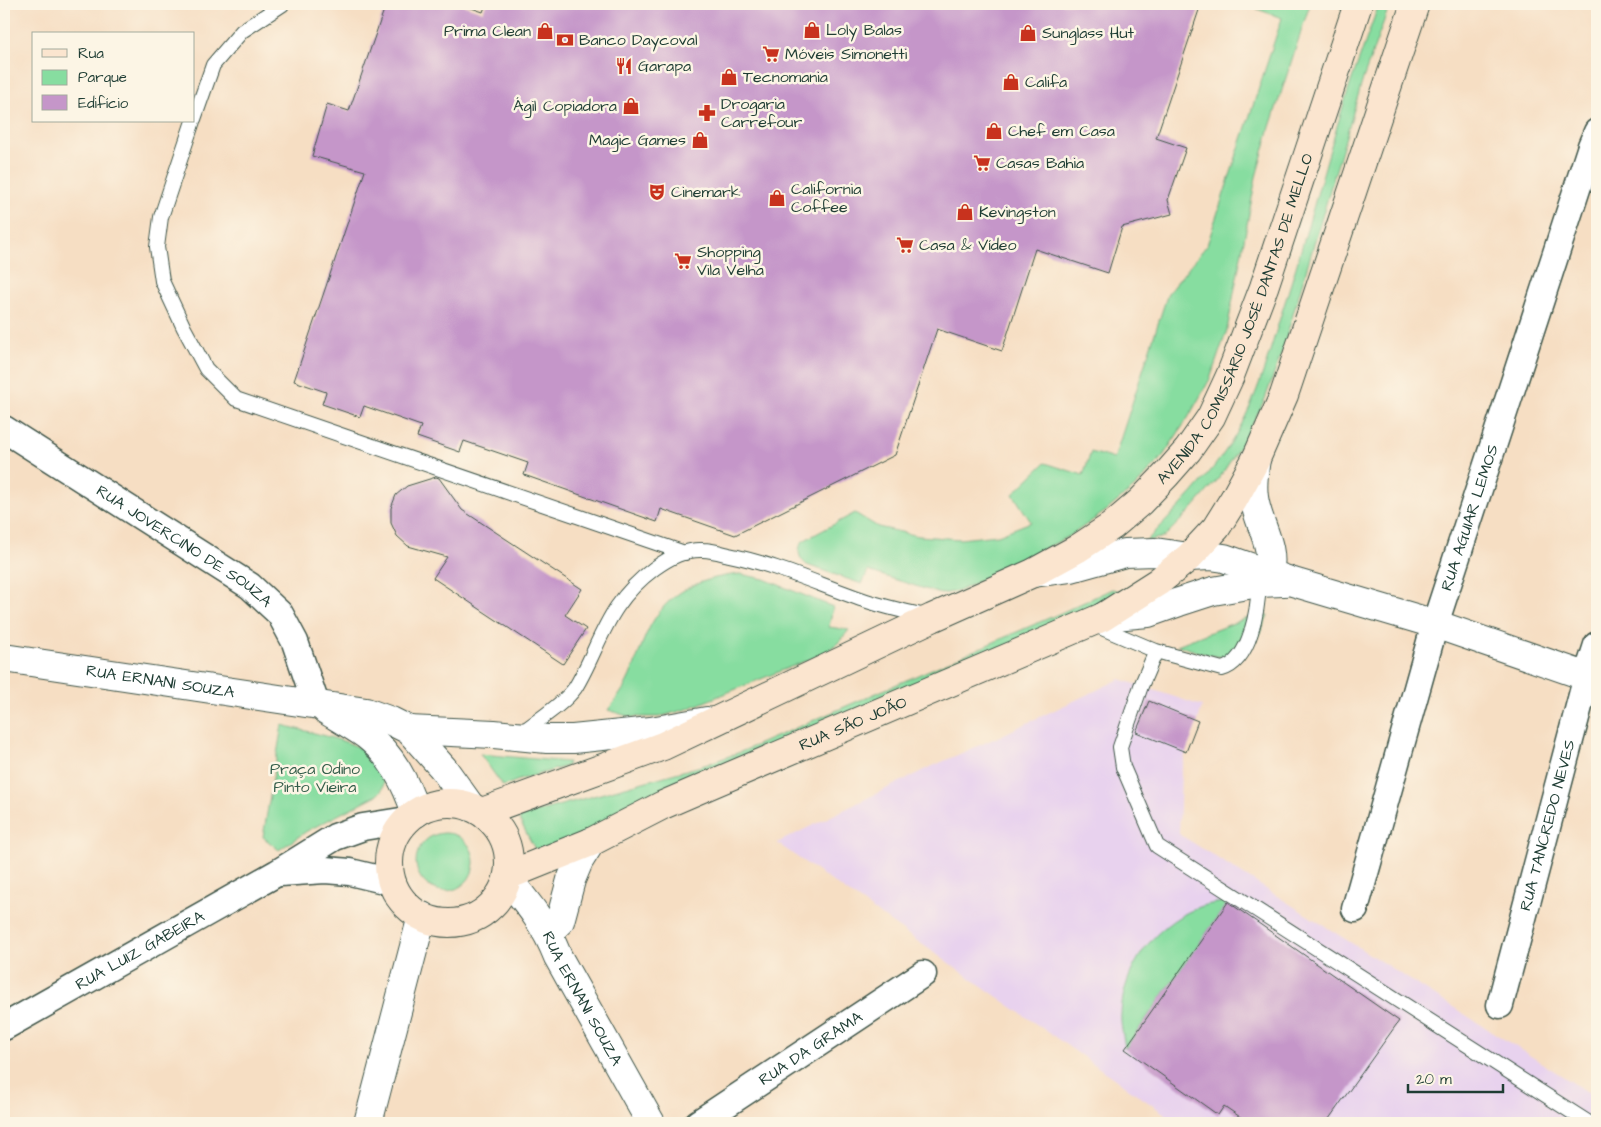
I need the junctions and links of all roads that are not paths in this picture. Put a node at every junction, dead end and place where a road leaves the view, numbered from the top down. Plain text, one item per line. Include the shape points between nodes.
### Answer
1 (283, 4) edge
2 (1350, 4) edge
3 (1358, 4) edge
4 (1415, 4) edge
5 (1338, 64) junction
6 (195, 114) edge
7 (192, 122) edge
8 (1595, 142) edge
9 (4, 429) edge
10 (1256, 458) junction
11 (685, 553) junction
12 (1189, 557) junction
13 (1033, 573) junction
14 (1274, 579) junction
15 (932, 618) junction
16 (1096, 620) junction
17 (1435, 624) junction
18 (1597, 645) edge
19 (1156, 652) junction
20 (4, 658) edge
21 (1592, 678) edge
22 (316, 704) junction
23 (716, 719) junction
24 (409, 730) junction
25 (517, 737) junction
26 (476, 810) junction
27 (412, 816) junction
28 (590, 842) junction
29 (277, 873) junction
30 (508, 877) junction
31 (392, 882) junction
32 (1355, 909) dead end
33 (422, 916) junction
34 (548, 933) junction
35 (923, 974) dead end
36 (1500, 1005) dead end
37 (4, 1028) edge
38 (368, 1123) edge
39 (651, 1123) edge
40 (698, 1123) edge
41 (1589, 1123) edge

1 - 6 lane via 242,31 213,65
2 - 5 lane
3 - 5 main road, AVENIDA COMISSÁRIO JOSÉ DANTAS DE MELLO
4 - 10 main road via 1284,395
5 - 13 main road, AVENIDA COMISSÁRIO JOSÉ DANTAS DE MELLO via 1264,287 1211,416 1166,475 1119,520 1077,549
7 - 11 lane via 161,217 157,246 162,281 206,369 236,399
8 - 17 street, RUA AGUIAR LEMOS
9 - 22 street, RUA JOVERCINO DE SOUZA via 250,586 280,614 295,642
10 - 12 main road via 1216,528
10 - 14 street via 1252,480 1254,498 1270,548
11 - 15 lane via 702,550 758,561 869,602
11 - 25 lane via 651,570 634,586 605,628 575,687
12 - 13 street via 1155,552 1125,553 1071,568
12 - 14 street via 1224,558
12 - 16 main road, RUA SÃO JOÃO via 1158,582
13 - 15 main road
14 - 16 street via 1214,591 1148,614
14 - 17 street
14 - 19 lane via 1259,600 1252,634 1228,668 1222,670
15 - 23 main road
16 - 19 lane
16 - 28 main road, RUA SÃO JOÃO via 714,783
17 - 21 street
17 - 32 street, RUA AGUIAR LEMOS
18 - 21 street, RUA TANCREDO NEVES
19 - 41 lane via 1120,747 1123,767 1157,846
20 - 22 street, RUA ERNANI SOUZA
21 - 36 street, RUA TANCREDO NEVES
22 - 24 street, RUA ERNANI SOUZA via 366,712
22 - 27 street, RUA ERNANI SOUZA via 366,735 386,755 402,776
23 - 25 street via 651,731 574,739
23 - 26 main road via 663,746
24 - 25 street
24 - 26 street, RUA ERNANI SOUZA
26 - 27 main road via 460,804 437,804
26 - 30 main road via 491,820 505,839 509,851
27 - 29 street, RUA LUIZ GABEIRA via 335,837
27 - 31 main road via 394,838 389,860
28 - 30 main road, RUA SÃO JOÃO
28 - 34 street via 571,880 560,921
29 - 31 street, RUA LUIZ GABEIRA via 325,870
29 - 37 street, RUA LUIZ GABEIRA
30 - 33 main road via 494,905 482,914 445,924
30 - 34 street, RUA ERNANI SOUZA
31 - 33 main road via 404,902
33 - 38 street
34 - 39 street, RUA ERNANI SOUZA via 558,957
35 - 40 street, RUA DA GRAMA

